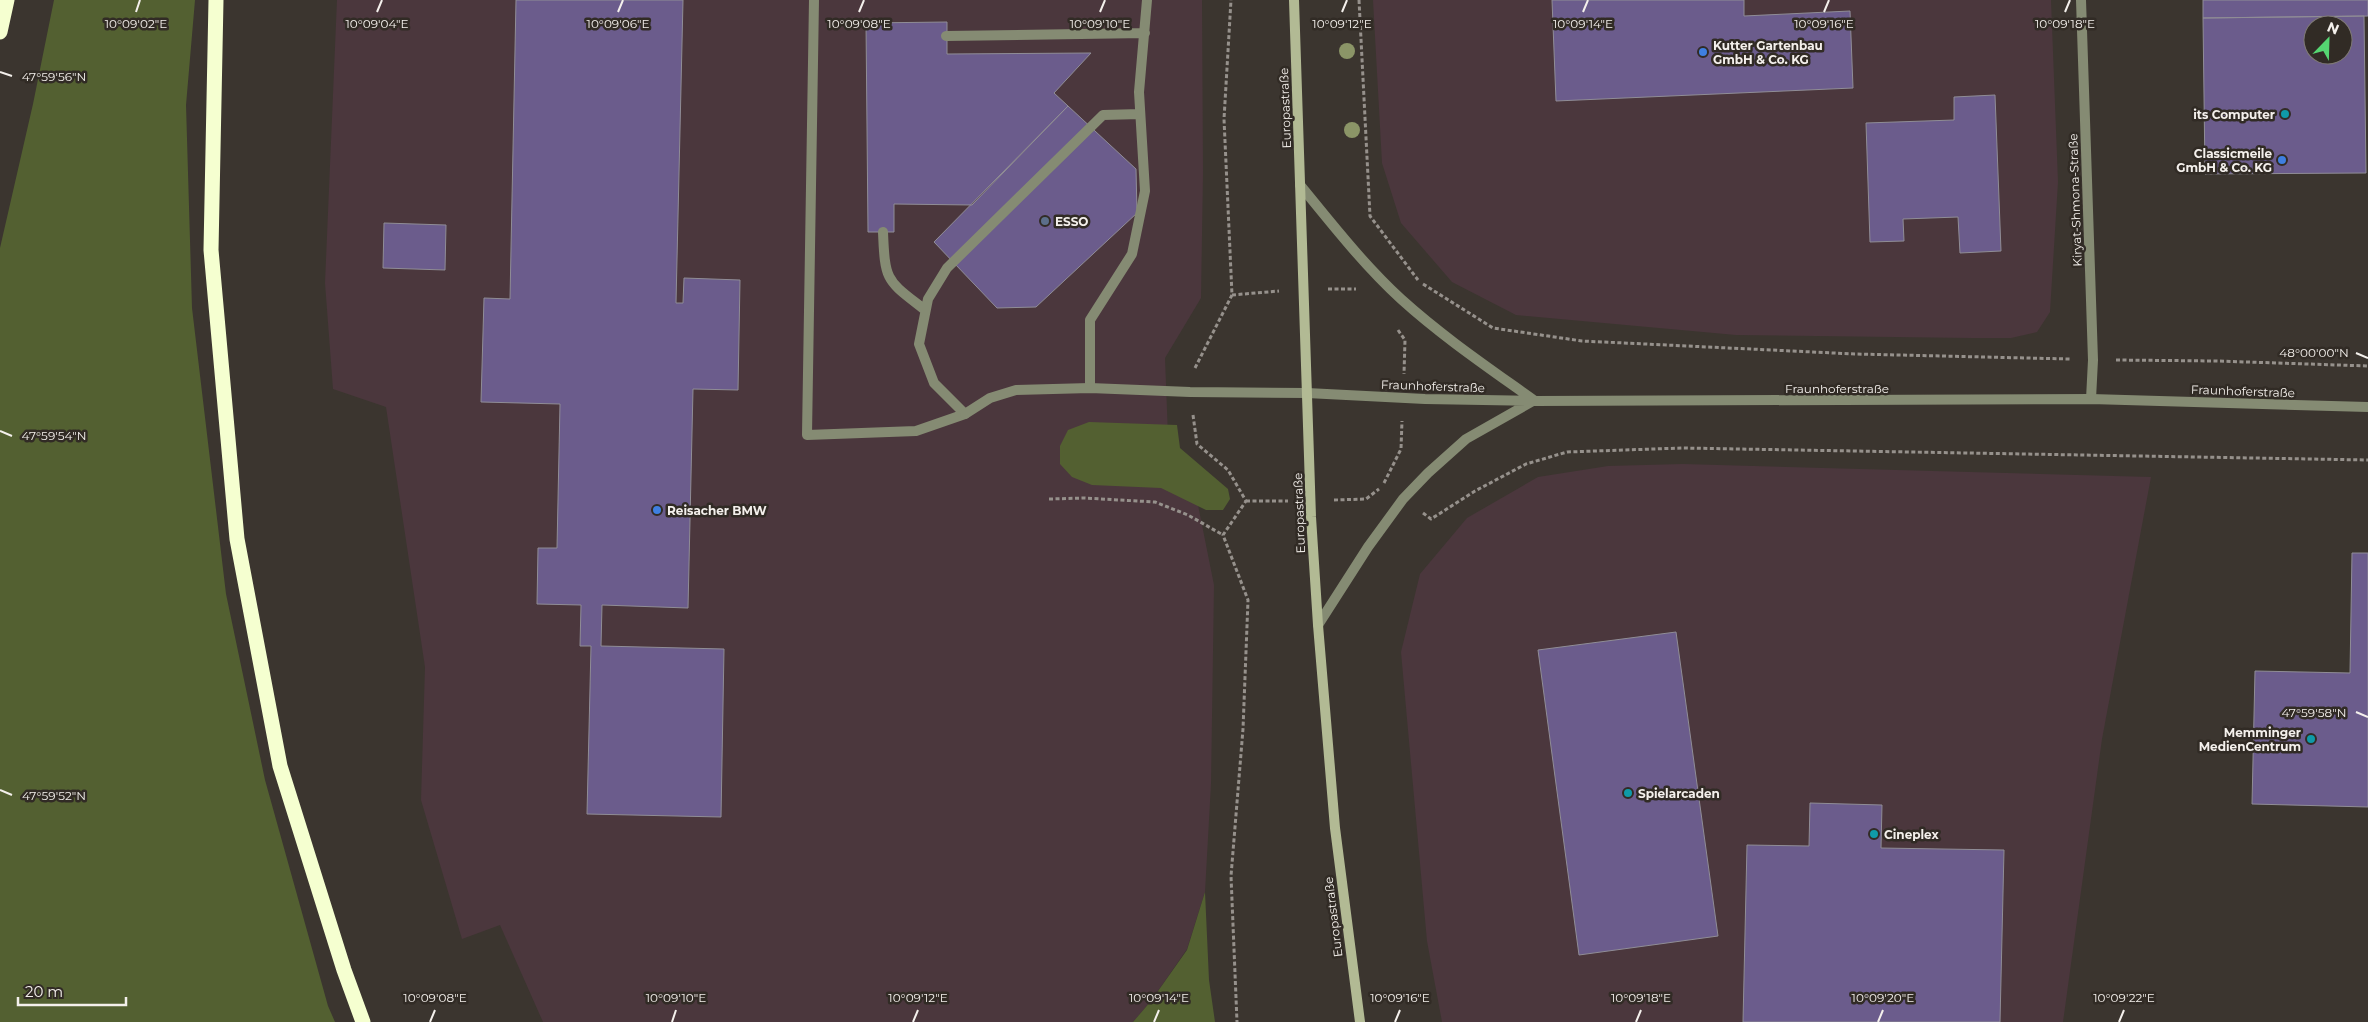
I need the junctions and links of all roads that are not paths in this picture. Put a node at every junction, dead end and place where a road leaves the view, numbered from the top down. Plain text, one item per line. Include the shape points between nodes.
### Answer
1 (7, 0) edge
2 (216, 0) edge
3 (814, 0) edge
4 (1147, 0) edge
5 (1294, 0) edge
6 (2081, 0) edge
7 (0, 32) edge
8 (1145, 33) junction
9 (946, 36) dead end
10 (1140, 114) junction
11 (1300, 185) junction
12 (883, 232) dead end
13 (926, 310) junction
14 (1090, 388) junction
15 (1307, 394) junction
16 (2092, 399) junction
17 (1534, 401) junction
18 (2368, 407) edge
19 (965, 414) junction
20 (1318, 625) junction
21 (363, 1022) edge
22 (1360, 1022) edge

1 - 7 highway
2 - 21 highway via 211,250 237,539 280,766
3 - 19 street, Fraunhoferstraße via 807,435 916,431
4 - 8 street
5 - 11 main road, Europastraße
6 - 16 street, Kiryat-Shmona-Straße
8 - 9 street
8 - 10 street
10 - 13 street via 1103,115 947,268 928,299
10 - 14 street via 1145,191 1132,254 1090,320
11 - 15 main road, Europastraße
11 - 17 street via 1348,244 1400,298 1465,352
12 - 13 street via 884,266 892,283
13 - 19 street via 919,344 934,383
14 - 15 street, Fraunhoferstraße
14 - 19 street, Fraunhoferstraße via 1016,390 990,398
15 - 17 street, Fraunhoferstraße
15 - 20 main road, Europastraße
16 - 17 street, Fraunhoferstraße
16 - 18 street, Fraunhoferstraße
17 - 20 street via 1466,439 1428,473 1403,499 1368,547
20 - 22 main road, Europastraße via 1335,828

